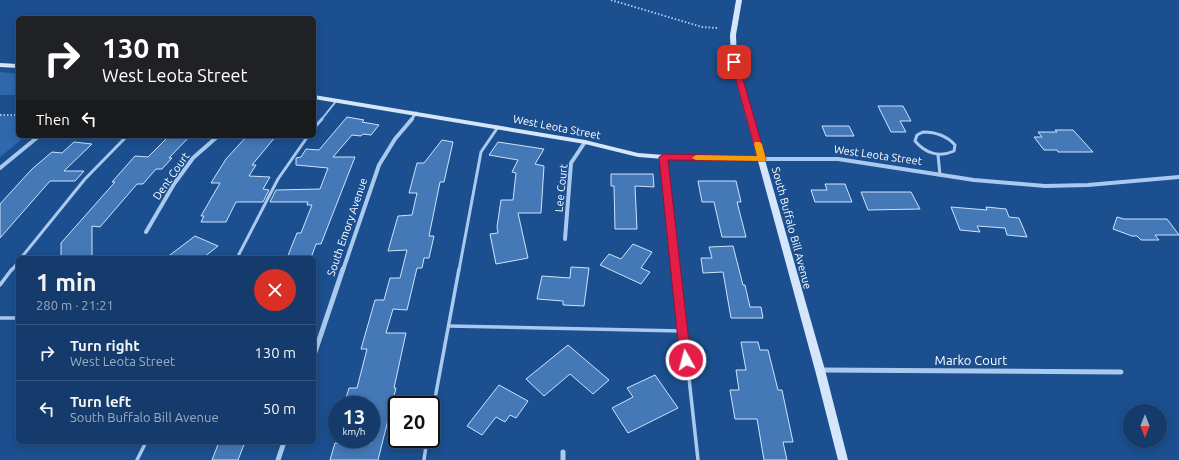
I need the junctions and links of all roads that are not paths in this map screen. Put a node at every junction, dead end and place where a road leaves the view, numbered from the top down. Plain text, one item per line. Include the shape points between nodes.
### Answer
1 (739, 0) edge
2 (0, 65) edge
3 (16, 66) edge
4 (316, 97) edge
5 (337, 100) junction
6 (416, 113) junction
7 (316, 126) edge
8 (498, 126) junction
9 (38, 138) edge
10 (125, 138) edge
11 (216, 138) edge
12 (306, 138) edge
13 (585, 142) junction
14 (938, 155) junction
15 (664, 157) junction
16 (762, 159) junction
17 (0, 168) edge
18 (940, 175) junction
19 (1179, 177) edge
20 (146, 232) dead end
21 (565, 239) dead end
22 (23, 256) edge
23 (238, 256) edge
24 (16, 265) edge
25 (0, 285) edge
26 (0, 318) edge
27 (16, 318) edge
28 (449, 326) junction
29 (682, 331) junction
30 (316, 349) edge
31 (820, 370) junction
32 (1121, 372) dead end
33 (436, 396) edge
34 (145, 444) edge
35 (283, 444) edge
36 (426, 448) edge
37 (563, 452) dead end
38 (137, 460) edge
39 (278, 460) edge
40 (424, 460) edge
41 (563, 460) edge
42 (698, 460) edge
43 (843, 460) edge

1 - 16 main road, South Buffalo Bill Avenue via 733,41 734,62
2 - 3 main road
4 - 5 main road, West Leota Street
5 - 6 main road, West Leota Street
5 - 7 lane
6 - 8 main road, West Leota Street
6 - 30 street, South Emory Avenue via 395,139 379,165
8 - 13 main road, West Leota Street
8 - 28 lane via 481,152
9 - 17 street
10 - 22 lane via 72,194
11 - 20 street, Dent Court via 189,164 174,184
12 - 23 lane via 295,151 278,180
13 - 15 main road, West Leota Street via 638,155
13 - 21 street, Lee Court via 571,163
14 - 14 lane via 920,147 916,141 917,136 923,132 932,132 950,139 955,145 954,151
14 - 18 lane
15 - 16 main road, West Leota Street
15 - 29 lane
16 - 18 street, West Leota Street via 838,159
16 - 31 main road, South Buffalo Bill Avenue
18 - 19 street, West Leota Street via 1045,186
24 - 25 lane
26 - 27 lane
28 - 29 lane
28 - 33 lane
29 - 42 lane
31 - 32 street, Marko Court
31 - 43 main road, South Buffalo Bill Avenue
34 - 38 lane
35 - 39 street
36 - 40 lane
37 - 41 street

